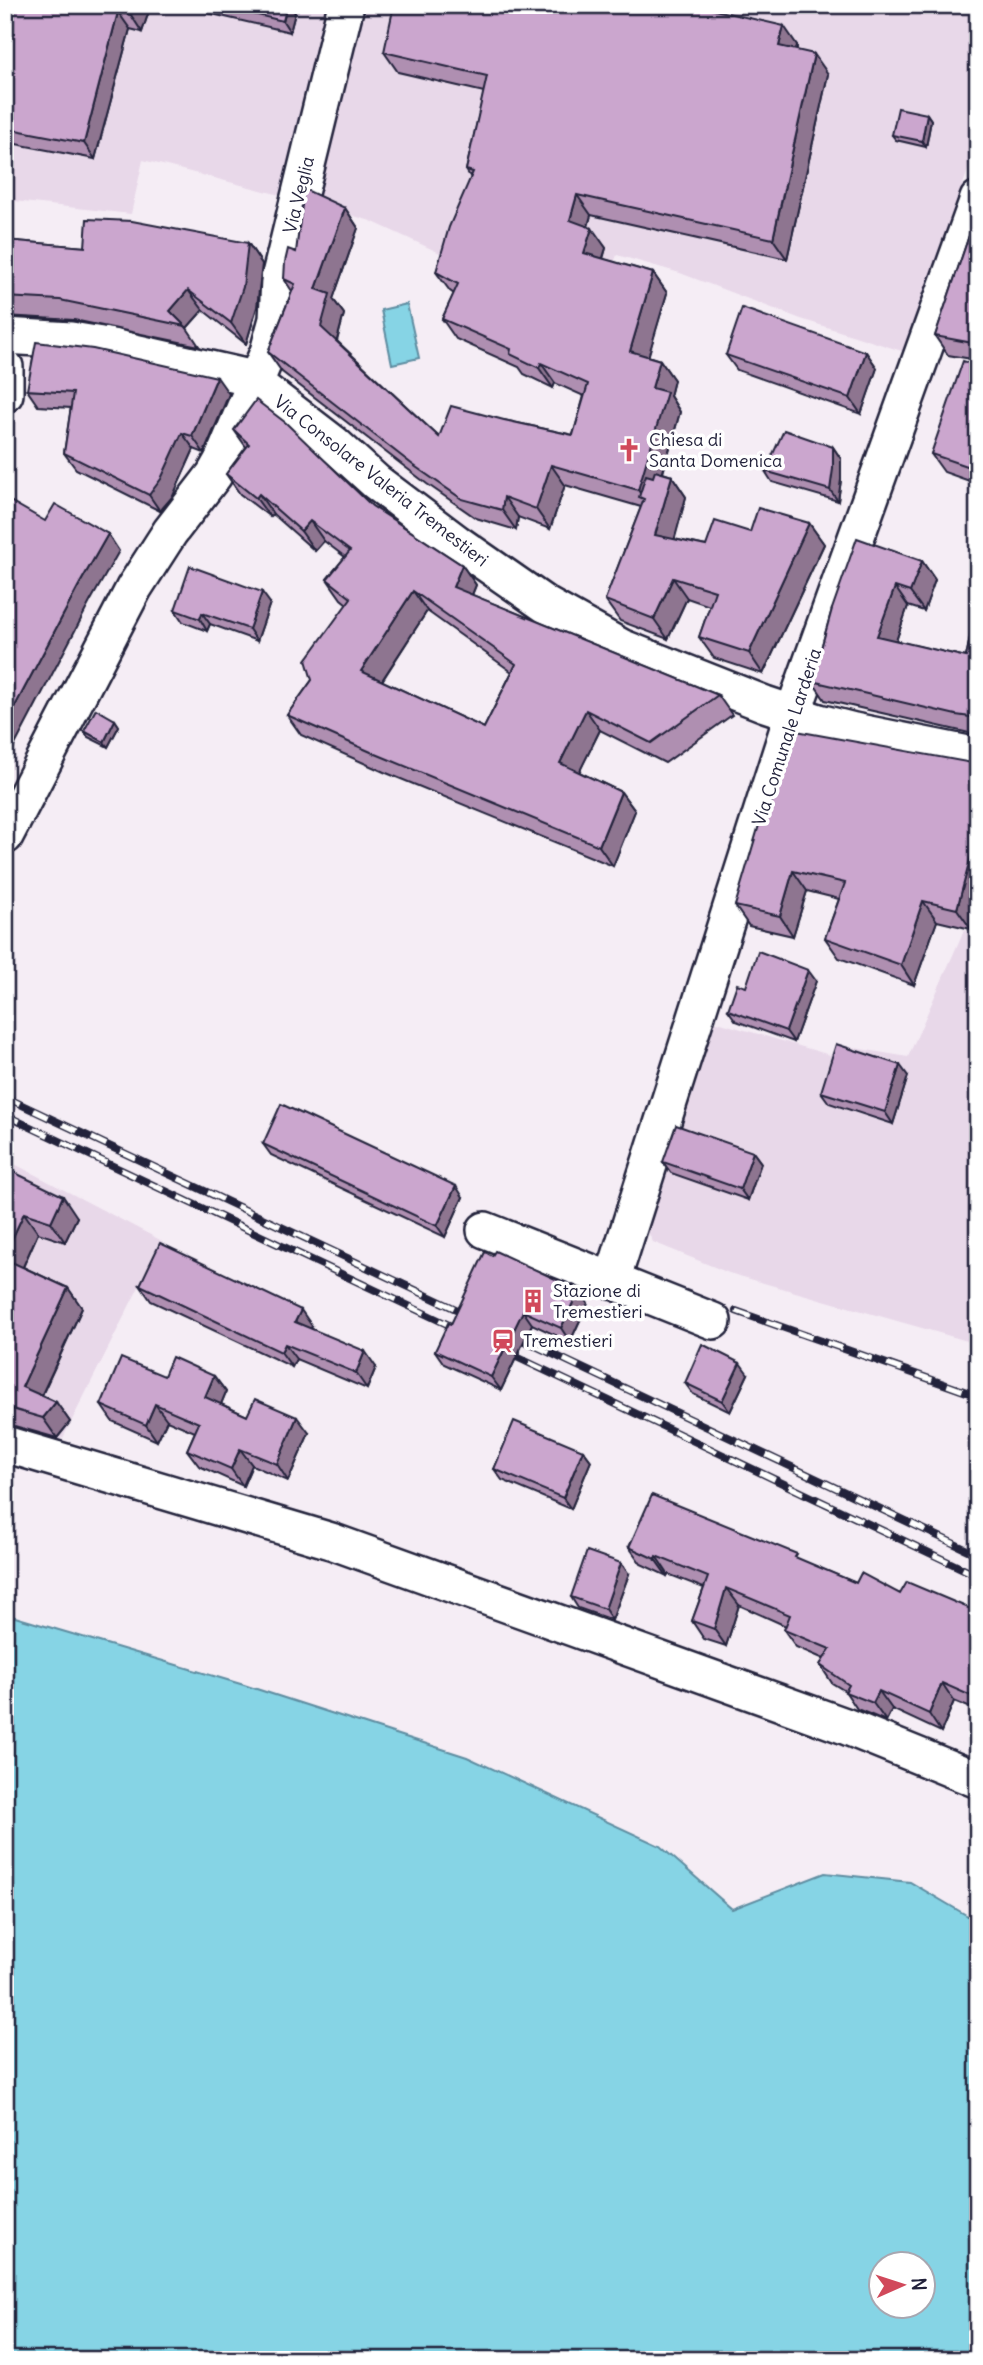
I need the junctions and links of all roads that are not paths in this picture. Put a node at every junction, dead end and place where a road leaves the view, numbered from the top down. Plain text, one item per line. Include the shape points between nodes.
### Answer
1 (346, 5) edge
2 (978, 199) edge
3 (5, 336) edge
4 (5, 367) edge
5 (255, 383) junction
6 (5, 394) edge
7 (793, 713) junction
8 (978, 756) edge
9 (5, 836) edge
10 (485, 1230) dead end
11 (612, 1281) junction
12 (713, 1321) dead end
13 (5, 1444) edge
14 (978, 1780) edge

1 - 5 street, Via Veglia via 279,279 277,319
2 - 7 street, Via Comunale Larderia
3 - 5 street, Via Consolare Valeria Tremestieri via 108,346 230,372
4 - 6 street
5 - 7 street, Via Consolare Valeria Tremestieri via 417,514 546,605 621,648
5 - 9 street, Via Veglia via 222,461 134,588
7 - 8 street, Via Consolare Valeria Tremestieri via 854,732
7 - 11 street, Via Comunale Larderia
10 - 11 street
11 - 12 street
13 - 14 street via 331,1541 845,1726

